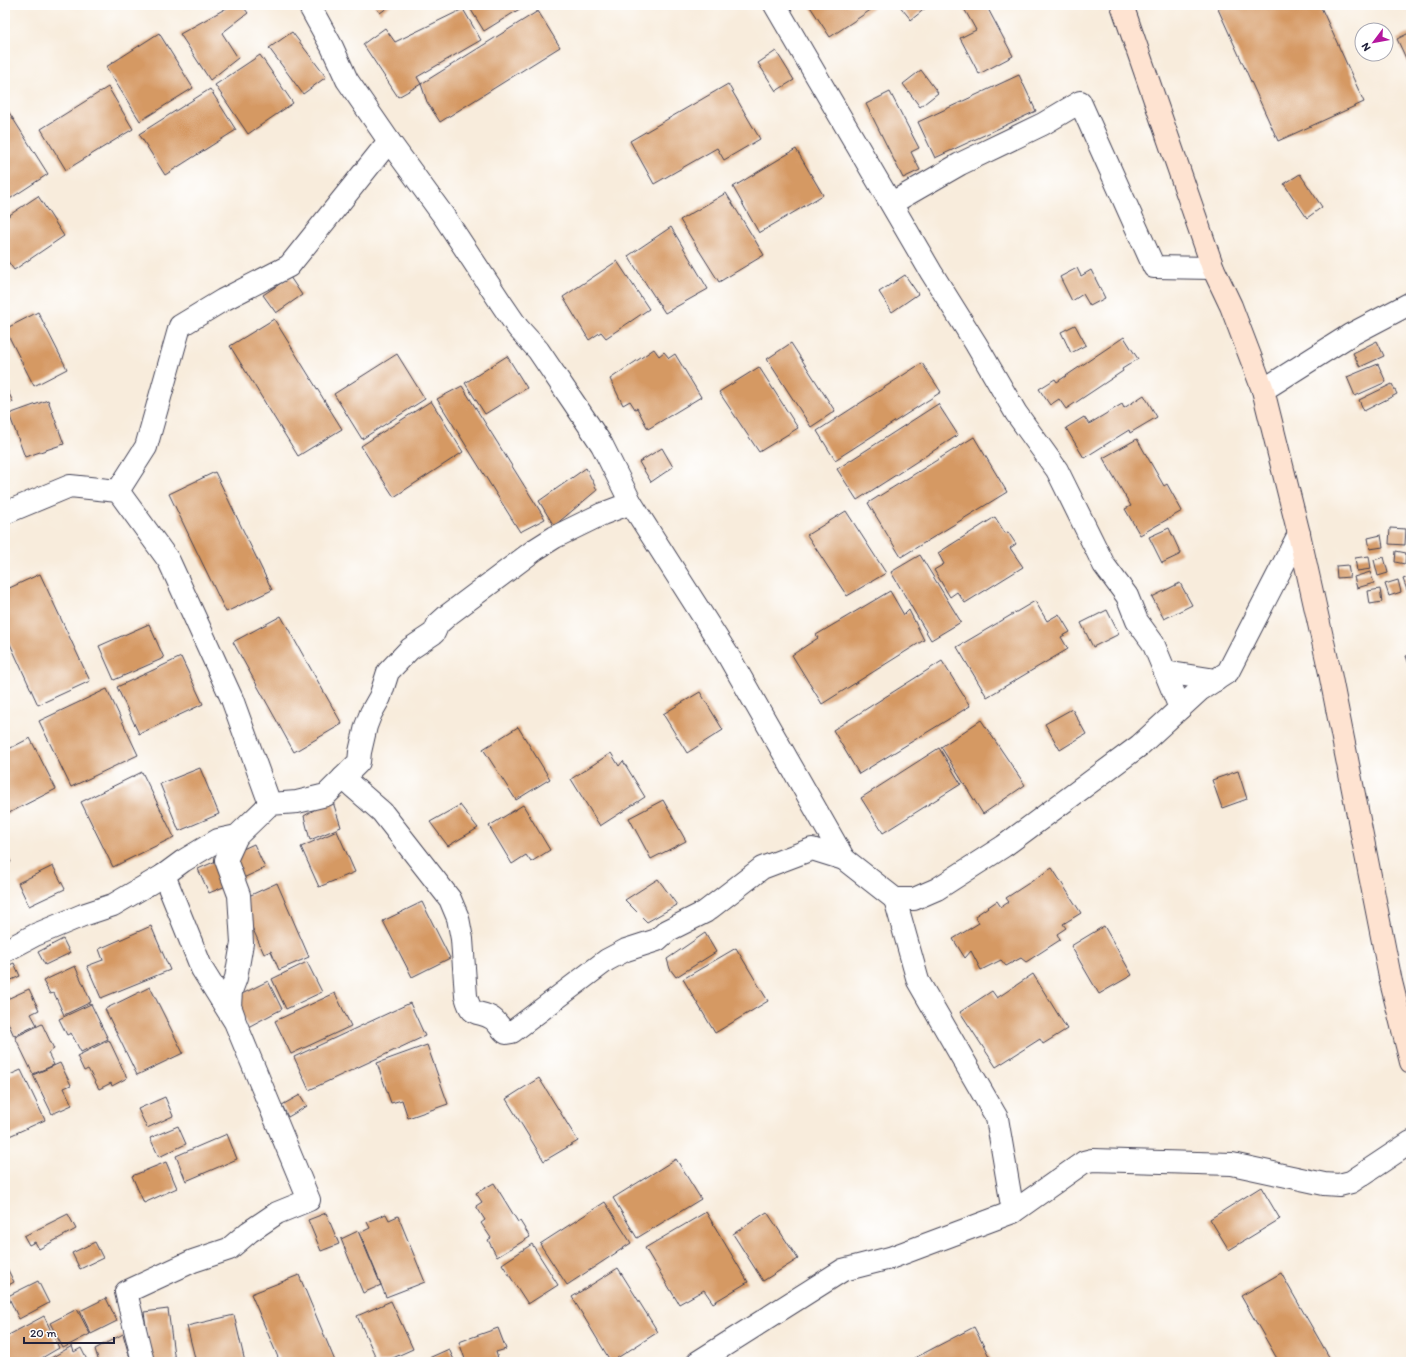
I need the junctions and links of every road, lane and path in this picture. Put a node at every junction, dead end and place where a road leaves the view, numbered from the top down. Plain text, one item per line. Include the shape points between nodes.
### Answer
1 (309, 5) edge
2 (775, 5) edge
3 (1122, 5) edge
4 (389, 141) junction
5 (892, 203) junction
6 (1213, 268) junction
7 (1411, 303) edge
8 (1262, 390) junction
9 (118, 491) junction
10 (631, 503) junction
11 (5, 513) edge
12 (1299, 534) junction
13 (1165, 672) junction
14 (1216, 680) junction
15 (1180, 708) junction
16 (343, 778) junction
17 (270, 804) junction
18 (237, 836) junction
19 (844, 859) junction
20 (164, 875) junction
21 (895, 899) junction
22 (5, 951) edge
23 (235, 1022) junction
24 (1411, 1062) edge
25 (1411, 1142) edge
26 (1013, 1212) junction
27 (143, 1362) edge
28 (698, 1362) edge

1 - 4 street via 347,80
2 - 5 street
3 - 6 main road
4 - 9 street via 289,266 223,300 180,326 146,447
4 - 10 street via 443,215 518,328 538,350 574,403 602,445
5 - 6 street via 960,164 1043,124 1080,102 1154,267
5 - 13 street via 1016,413 1057,470 1104,565 1127,596 1136,621 1153,643
6 - 8 main road via 1231,306
7 - 8 street via 1350,335
8 - 12 main road
9 - 11 street via 70,486
9 - 17 street via 169,561 232,699
10 - 16 street via 561,533 536,549 448,615 438,624 434,633 410,649 388,672 380,697 366,726 359,762
10 - 19 street via 729,657
12 - 14 street via 1228,672
12 - 24 main road via 1330,673 1391,982
13 - 14 street
13 - 15 street
14 - 15 street
15 - 21 street via 1140,746 1004,846 937,889 914,899
16 - 17 street via 326,795 297,802
16 - 19 street via 382,812 450,899 458,918 462,939 469,1006 474,1013 494,1019 506,1033 519,1027 607,960 626,950 657,940 667,930 705,912 762,868 812,849
17 - 18 street
18 - 20 street via 218,840 174,866
18 - 23 street via 226,860 239,895 242,943 231,991 230,1006
19 - 21 street
20 - 22 street via 113,906 35,935
20 - 23 street via 202,969
21 - 26 street via 918,981 997,1118
23 - 27 street via 309,1200 277,1213 229,1249 193,1261 126,1292
25 - 26 street via 1351,1182 1339,1185 1232,1164 1092,1160 1084,1162
26 - 28 street via 890,1258 843,1270

